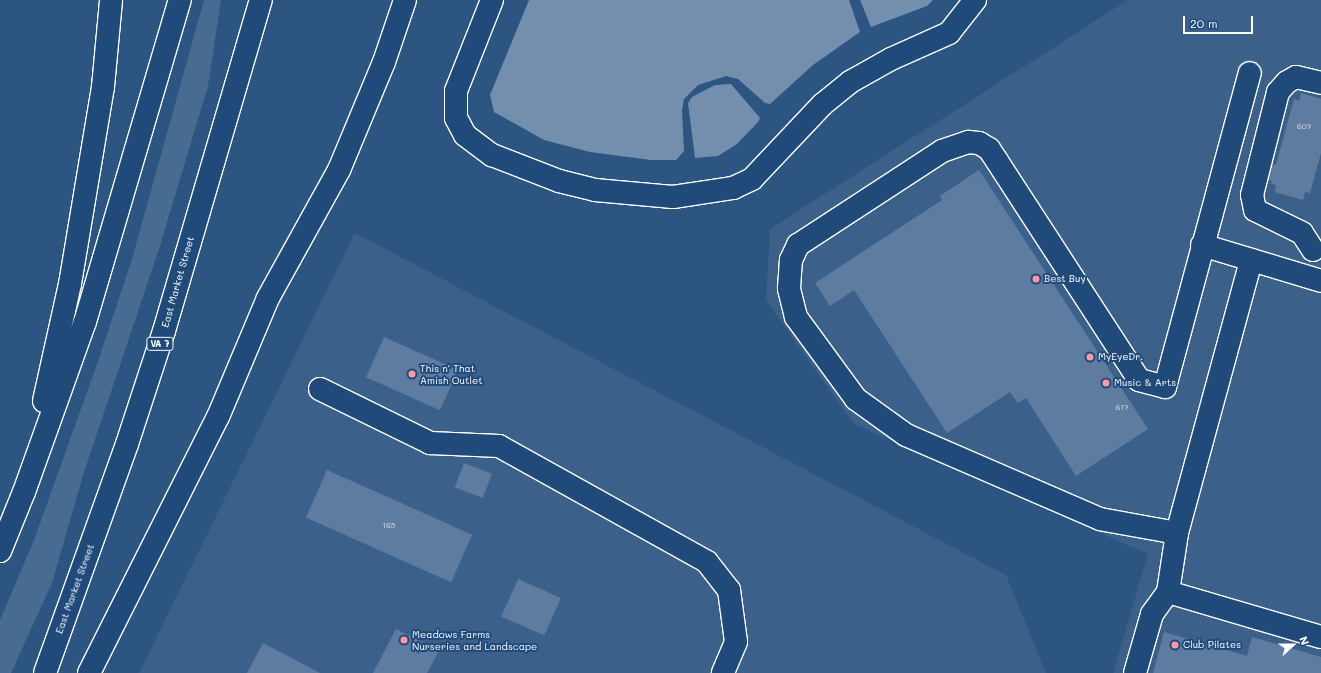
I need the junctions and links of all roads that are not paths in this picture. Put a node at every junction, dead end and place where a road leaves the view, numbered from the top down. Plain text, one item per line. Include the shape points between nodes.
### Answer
1 (111, 0) edge
2 (180, 0) edge
3 (261, 0) edge
4 (405, 0) edge
5 (492, 0) edge
6 (975, 0) edge
7 (1250, 73) dead end
8 (1321, 82) edge
9 (1202, 245) junction
10 (1313, 250) dead end
11 (1251, 260) junction
12 (1321, 281) edge
13 (320, 389) dead end
14 (24, 492) junction
15 (1177, 533) junction
16 (0, 551) edge
17 (1168, 592) junction
18 (1321, 637) edge
19 (45, 673) edge
20 (89, 673) edge
21 (722, 673) edge
22 (1134, 673) edge

1 - 14 main road via 103,87 70,284
2 - 14 main road via 85,322
3 - 19 main road, East Market Street / VA 7 via 164,331
4 - 20 main road via 384,62 339,170 268,298 218,417
5 - 6 main road via 456,91 456,118 465,135 492,155 559,181 595,190 673,197 733,188 752,179 823,104 867,71 950,33
7 - 9 main road
8 - 10 main road via 1296,78 1286,82 1278,92 1252,195 1255,210 1302,233
9 - 11 main road
9 - 15 main road via 1165,387 1139,380 989,149 979,143 968,142 942,151 798,245 791,260 789,288 796,317 856,399 906,434 1100,519
11 - 12 main road
11 - 15 main road
13 - 21 main road via 430,443 499,446 707,562 729,590 736,642
14 - 16 main road
15 - 17 main road
17 - 18 main road
17 - 22 main road via 1152,614

